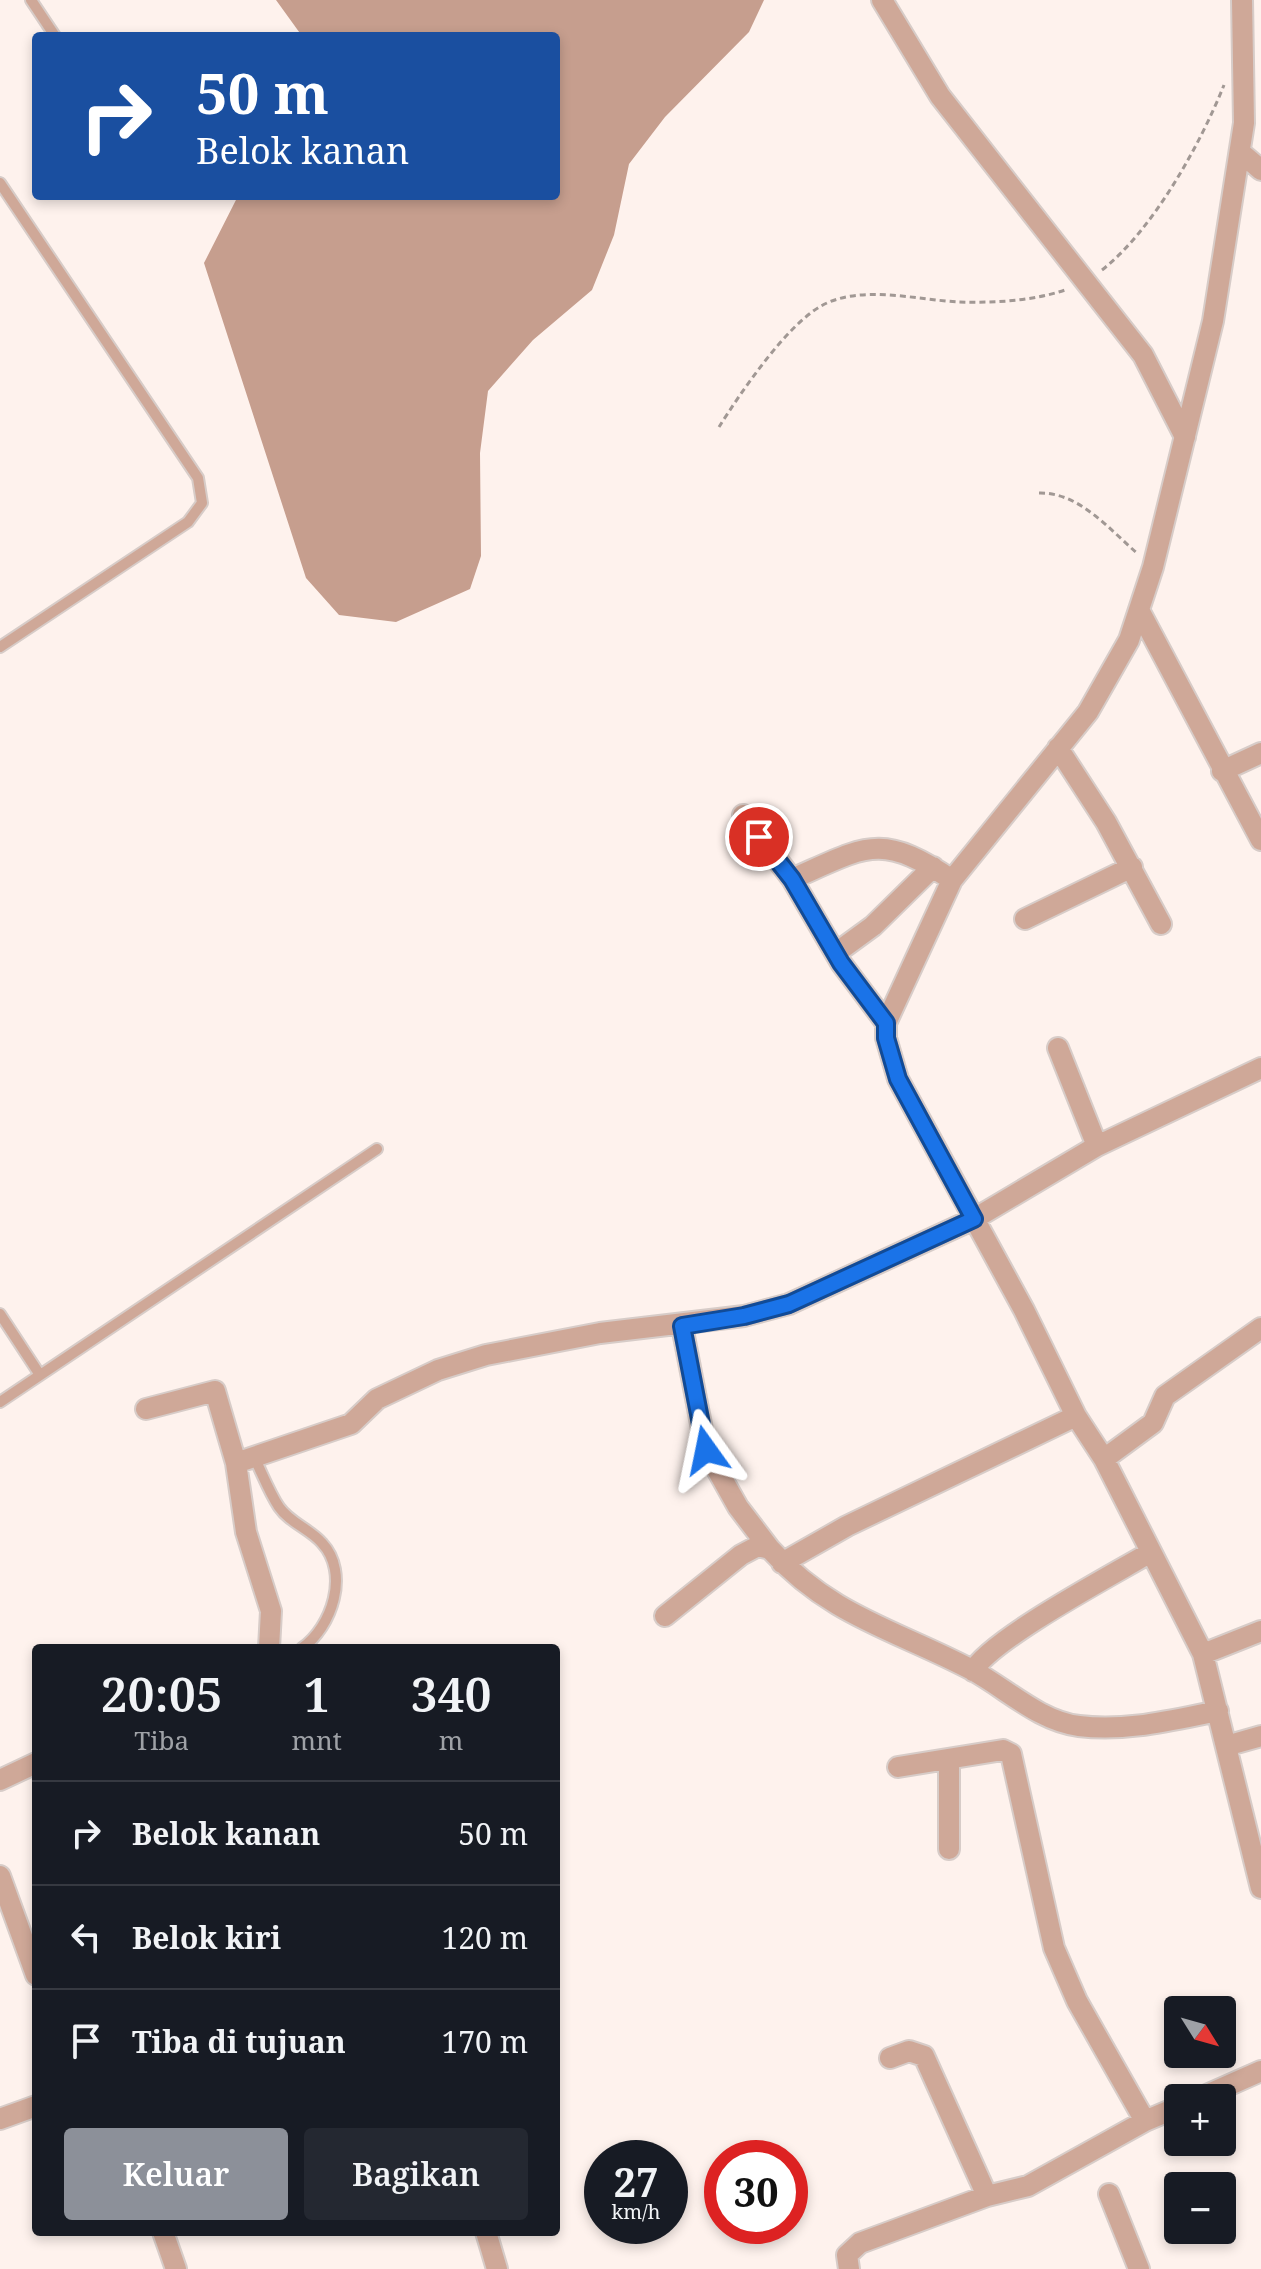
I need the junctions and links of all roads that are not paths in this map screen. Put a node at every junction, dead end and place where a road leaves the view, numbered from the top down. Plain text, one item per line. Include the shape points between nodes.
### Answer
1 (31, 0) edge
2 (882, 0) edge
3 (1242, 0) edge
4 (52, 32) edge
5 (1240, 152) junction
6 (1261, 170) edge
7 (0, 183) edge
8 (1185, 437) junction
9 (1139, 610) junction
10 (0, 647) edge
11 (1058, 748) junction
12 (1261, 753) edge
13 (1222, 771) junction
14 (743, 815) dead end
15 (1261, 840) edge
16 (933, 867) junction
17 (1132, 867) junction
18 (792, 879) junction
19 (952, 880) junction
20 (1025, 919) dead end
21 (1161, 924) dead end
22 (836, 953) junction
23 (886, 1023) junction
24 (1058, 1048) dead end
25 (1261, 1068) edge
26 (1097, 1146) junction
27 (377, 1149) dead end
28 (974, 1219) junction
29 (0, 1314) edge
30 (682, 1326) junction
31 (1261, 1328) edge
32 (40, 1375) junction
33 (0, 1402) edge
34 (146, 1409) dead end
35 (1076, 1416) junction
36 (1104, 1459) junction
37 (245, 1460) junction
38 (1151, 1552) junction
39 (776, 1556) junction
40 (665, 1616) dead end
41 (1261, 1631) edge
42 (269, 1644) edge
43 (306, 1644) edge
44 (1203, 1654) junction
45 (973, 1671) junction
46 (1218, 1711) junction
47 (1261, 1736) edge
48 (1226, 1746) junction
49 (949, 1759) junction
50 (32, 1765) edge
51 (898, 1767) dead end
52 (0, 1780) edge
53 (949, 1849) dead end
54 (1261, 1888) edge
55 (3, 1889) edge
56 (32, 1965) edge
57 (890, 2058) dead end
58 (1261, 2071) edge
59 (1232, 2084) edge
60 (32, 2107) edge
61 (1164, 2113) edge
62 (0, 2119) edge
63 (1145, 2121) junction
64 (1109, 2194) dead end
65 (987, 2196) junction
66 (164, 2236) edge
67 (487, 2236) edge
68 (176, 2269) edge
69 (497, 2269) edge
70 (849, 2269) edge
71 (1139, 2269) edge

1 - 4 lane
2 - 8 street via 940,96 1143,355
3 - 5 street via 1245,99
5 - 6 street
5 - 8 street via 1213,321
7 - 10 lane via 198,478 202,503 188,522
8 - 9 street
9 - 11 street via 1109,680
9 - 13 street
11 - 17 street
11 - 19 street
12 - 13 street
13 - 15 street
14 - 18 street
16 - 18 street via 914,855 875,847
16 - 19 street
16 - 22 street via 873,926
17 - 20 street
17 - 21 street
18 - 22 street
19 - 23 street
22 - 23 street
23 - 28 street via 898,1079
24 - 26 street
25 - 26 street
26 - 28 street
27 - 32 lane
28 - 30 street via 789,1304
28 - 35 street
29 - 32 lane
30 - 37 street via 600,1333 486,1355 438,1370 377,1399 351,1424
30 - 39 street via 706,1450 738,1507
31 - 36 street via 1165,1396 1153,1423
32 - 33 lane
34 - 37 street via 215,1391
35 - 36 street
35 - 39 street
36 - 38 street
37 - 42 street via 246,1532 271,1611
37 - 43 lane via 279,1507 320,1540 333,1563 333,1601 322,1626
38 - 44 street
38 - 45 street via 1028,1626 988,1653
39 - 40 street via 758,1546 741,1555
39 - 45 street via 840,1609
41 - 44 street
44 - 46 street
45 - 46 street via 1034,1709 1078,1726 1150,1725
46 - 48 street
47 - 48 street
48 - 54 street
49 - 51 street
49 - 53 street
49 - 63 street via 1003,1750 1011,1754 1054,1948 1077,2001
50 - 52 street
55 - 56 street
57 - 65 street via 909,2051 924,2056
58 - 59 street
60 - 62 street
61 - 63 street
63 - 65 street via 1028,2186
64 - 71 street
65 - 70 street via 860,2243 847,2255
66 - 68 street
67 - 69 street

